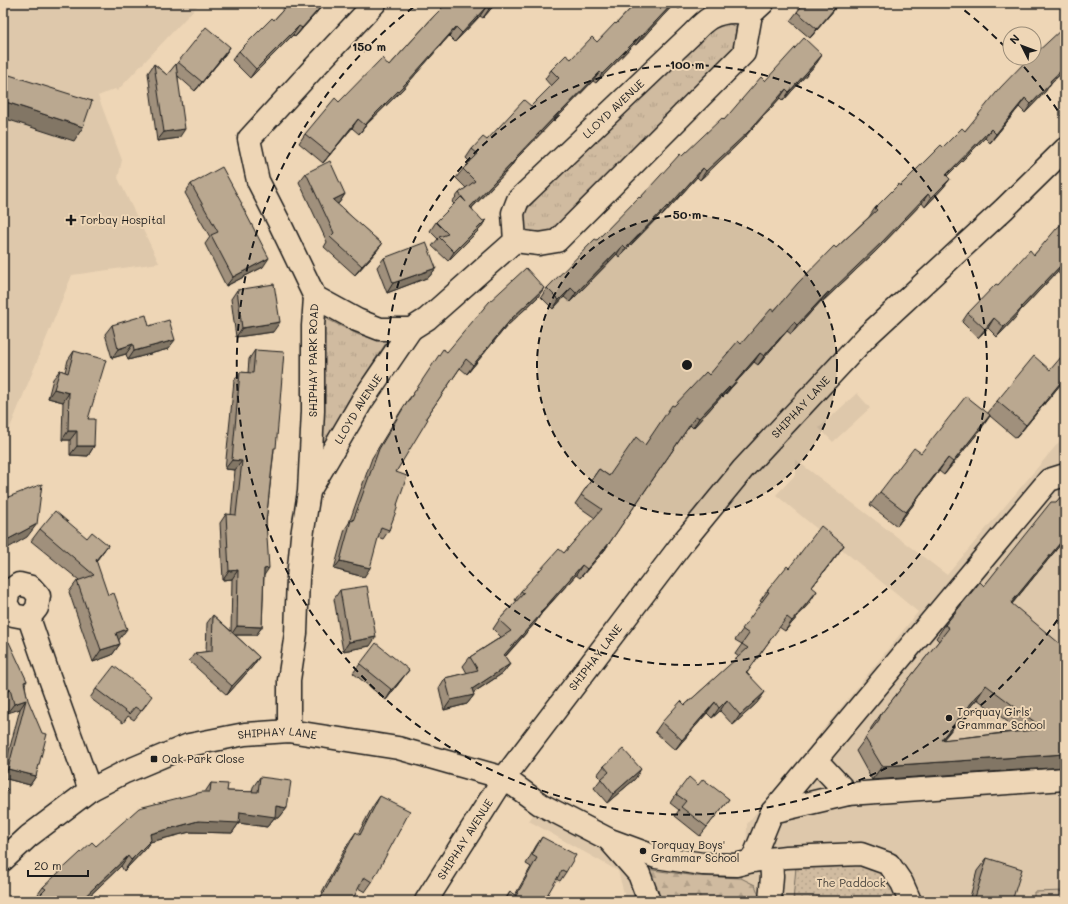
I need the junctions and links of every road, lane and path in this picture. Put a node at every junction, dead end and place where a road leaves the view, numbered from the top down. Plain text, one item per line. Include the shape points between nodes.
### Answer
1 (376, 3) edge
2 (757, 8) edge
3 (1065, 149) edge
4 (515, 241) junction
5 (315, 297) junction
6 (411, 329) junction
7 (1065, 475) edge
8 (309, 492) junction
9 (29, 618) dead end
10 (289, 731) junction
11 (816, 760) junction
12 (504, 778) junction
13 (1065, 779) edge
14 (90, 790) junction
15 (848, 794) junction
16 (772, 812) junction
17 (610, 840) junction
18 (3, 860) edge
19 (762, 860) junction
20 (426, 901) edge
21 (649, 901) edge
22 (770, 901) edge
23 (910, 901) edge

1 - 5 street, SHIPHAY PARK ROAD via 249,139 258,180
2 - 4 street, LLOYD AVENUE via 744,54 557,241 539,244
2 - 4 street, LLOYD AVENUE via 743,12 721,13 709,18 518,200 513,213
3 - 12 street, SHIPHAY LANE via 868,335 743,469 684,541
4 - 6 street, LLOYD AVENUE via 427,319
5 - 6 street via 357,320 380,329
5 - 8 street, SHIPHAY PARK ROAD
6 - 8 street, LLOYD AVENUE via 362,401
7 - 11 street via 1049,480
8 - 10 street, SHIPHAY PARK ROAD via 302,536 296,633 289,680
9 - 14 street
10 - 12 street, SHIPHAY LANE via 398,748
10 - 14 street, SHIPHAY LANE via 245,734 189,745
11 - 15 street
11 - 16 street
12 - 17 street via 540,804
12 - 20 street, SHIPHAY AVENUE
13 - 15 street
14 - 18 street, SHIPHAY LANE via 29,836
15 - 16 street
16 - 19 street
17 - 19 street via 656,857 703,864 736,866
17 - 21 street via 639,874
19 - 22 street via 772,876
19 - 23 street via 861,854 889,864

